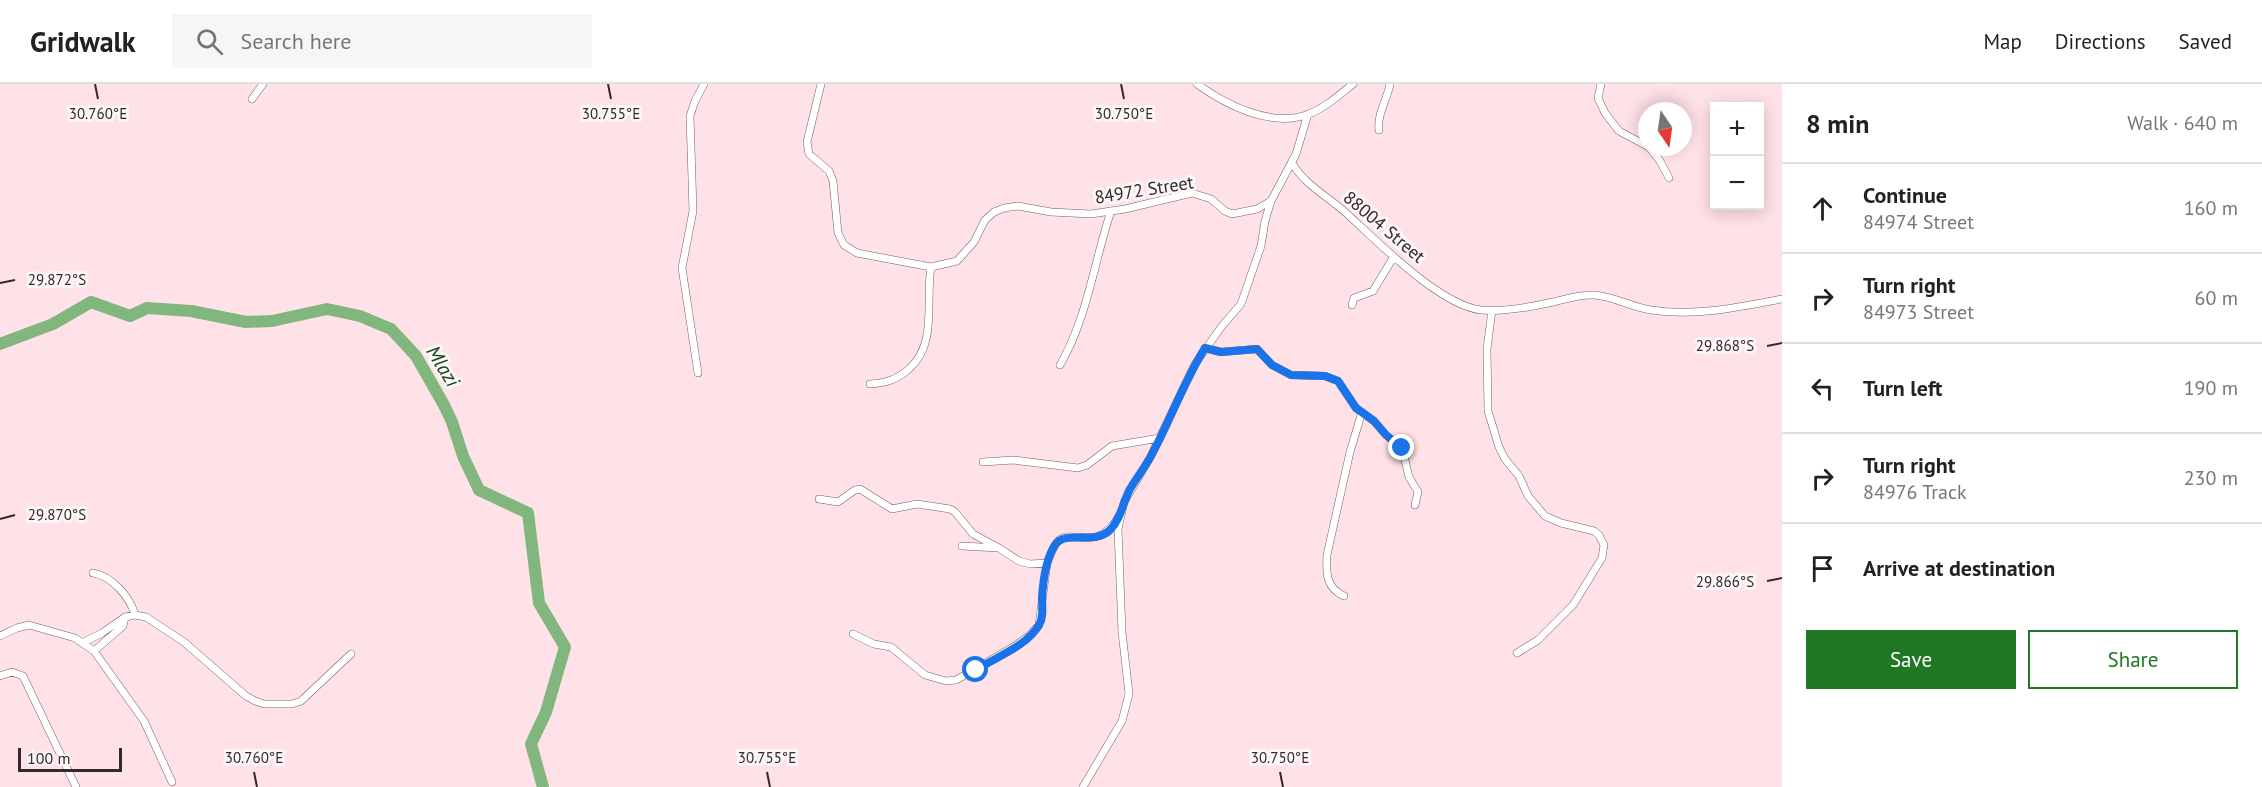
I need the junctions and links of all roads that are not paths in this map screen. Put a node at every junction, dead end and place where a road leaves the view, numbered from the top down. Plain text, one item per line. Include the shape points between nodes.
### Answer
1 (263, 84) edge
2 (704, 84) edge
3 (821, 84) edge
4 (1197, 84) edge
5 (1353, 84) edge
6 (1390, 84) edge
7 (1601, 84) edge
8 (252, 99) dead end
9 (1308, 114) junction
10 (1379, 130) dead end
11 (1638, 141) edge
12 (1656, 156) edge
13 (1292, 163) junction
14 (1669, 178) dead end
15 (1271, 201) junction
16 (1111, 211) junction
17 (1393, 258) junction
18 (932, 267) junction
19 (1782, 298) edge
20 (1352, 305) dead end
21 (1492, 310) junction
22 (1205, 348) junction
23 (1060, 365) dead end
24 (698, 373) dead end
25 (870, 384) dead end
26 (1362, 412) junction
27 (1160, 438) junction
28 (983, 462) dead end
29 (819, 499) dead end
30 (1415, 504) dead end
31 (1120, 514) junction
32 (962, 546) dead end
33 (999, 549) junction
34 (1047, 562) junction
35 (93, 573) dead end
36 (1344, 596) dead end
37 (135, 615) junction
38 (126, 617) junction
39 (854, 634) dead end
40 (0, 636) edge
41 (82, 643) junction
42 (94, 651) junction
43 (1517, 653) dead end
44 (351, 654) dead end
45 (0, 676) edge
46 (172, 782) dead end
47 (76, 787) edge
48 (1083, 787) edge

1 - 8 street
2 - 24 street via 690,116 693,211 682,268
3 - 18 street via 807,142 810,154 829,171 833,181 840,240 857,254
4 - 9 street via 1215,98 1247,111 1283,119
5 - 9 street
6 - 10 street via 1378,119
7 - 11 street via 1598,99 1605,113 1619,131
9 - 13 street
12 - 14 street
13 - 15 street
13 - 17 street, 88004 Street via 1307,182
15 - 16 street, 84972 Street via 1257,209 1232,214 1211,199 1192,194
15 - 22 street via 1242,304
16 - 18 street, 84972 Street via 1076,214 1018,206 1004,208 985,220 974,242 957,261
16 - 23 street via 1082,317
17 - 20 street via 1373,291 1354,298
17 - 21 street, 88004 Street via 1460,303
18 - 25 street via 924,350 898,378
19 - 21 street, 88004 Street via 1714,311 1679,312 1650,310 1587,295
21 - 43 street via 1488,411 1499,447 1528,496 1545,516 1594,531 1604,545 1602,558 1573,605 1538,640
22 - 26 street via 1221,352 1257,349 1272,365 1291,375 1331,378 1338,381
22 - 27 street
26 - 30 street via 1404,452 1409,477 1418,492
26 - 36 street via 1327,555 1329,584
27 - 28 street via 1112,446 1078,468 1013,460
27 - 31 street
29 - 33 street via 838,502 860,489 892,509 911,504 945,507 955,512 973,534
31 - 34 street via 1103,534 1059,540
31 - 48 street via 1119,580 1128,694 1122,721
32 - 33 street
33 - 34 street via 1019,561
34 - 39 street via 1039,625 1015,646 956,681 925,675 891,647
35 - 37 street via 105,577 120,591
37 - 38 street
37 - 44 street via 146,617 184,642 246,696 264,704 301,701
38 - 41 street
38 - 42 street via 123,626
40 - 41 street via 29,625
41 - 42 street
42 - 46 street via 144,721
45 - 47 street via 12,672 23,676

